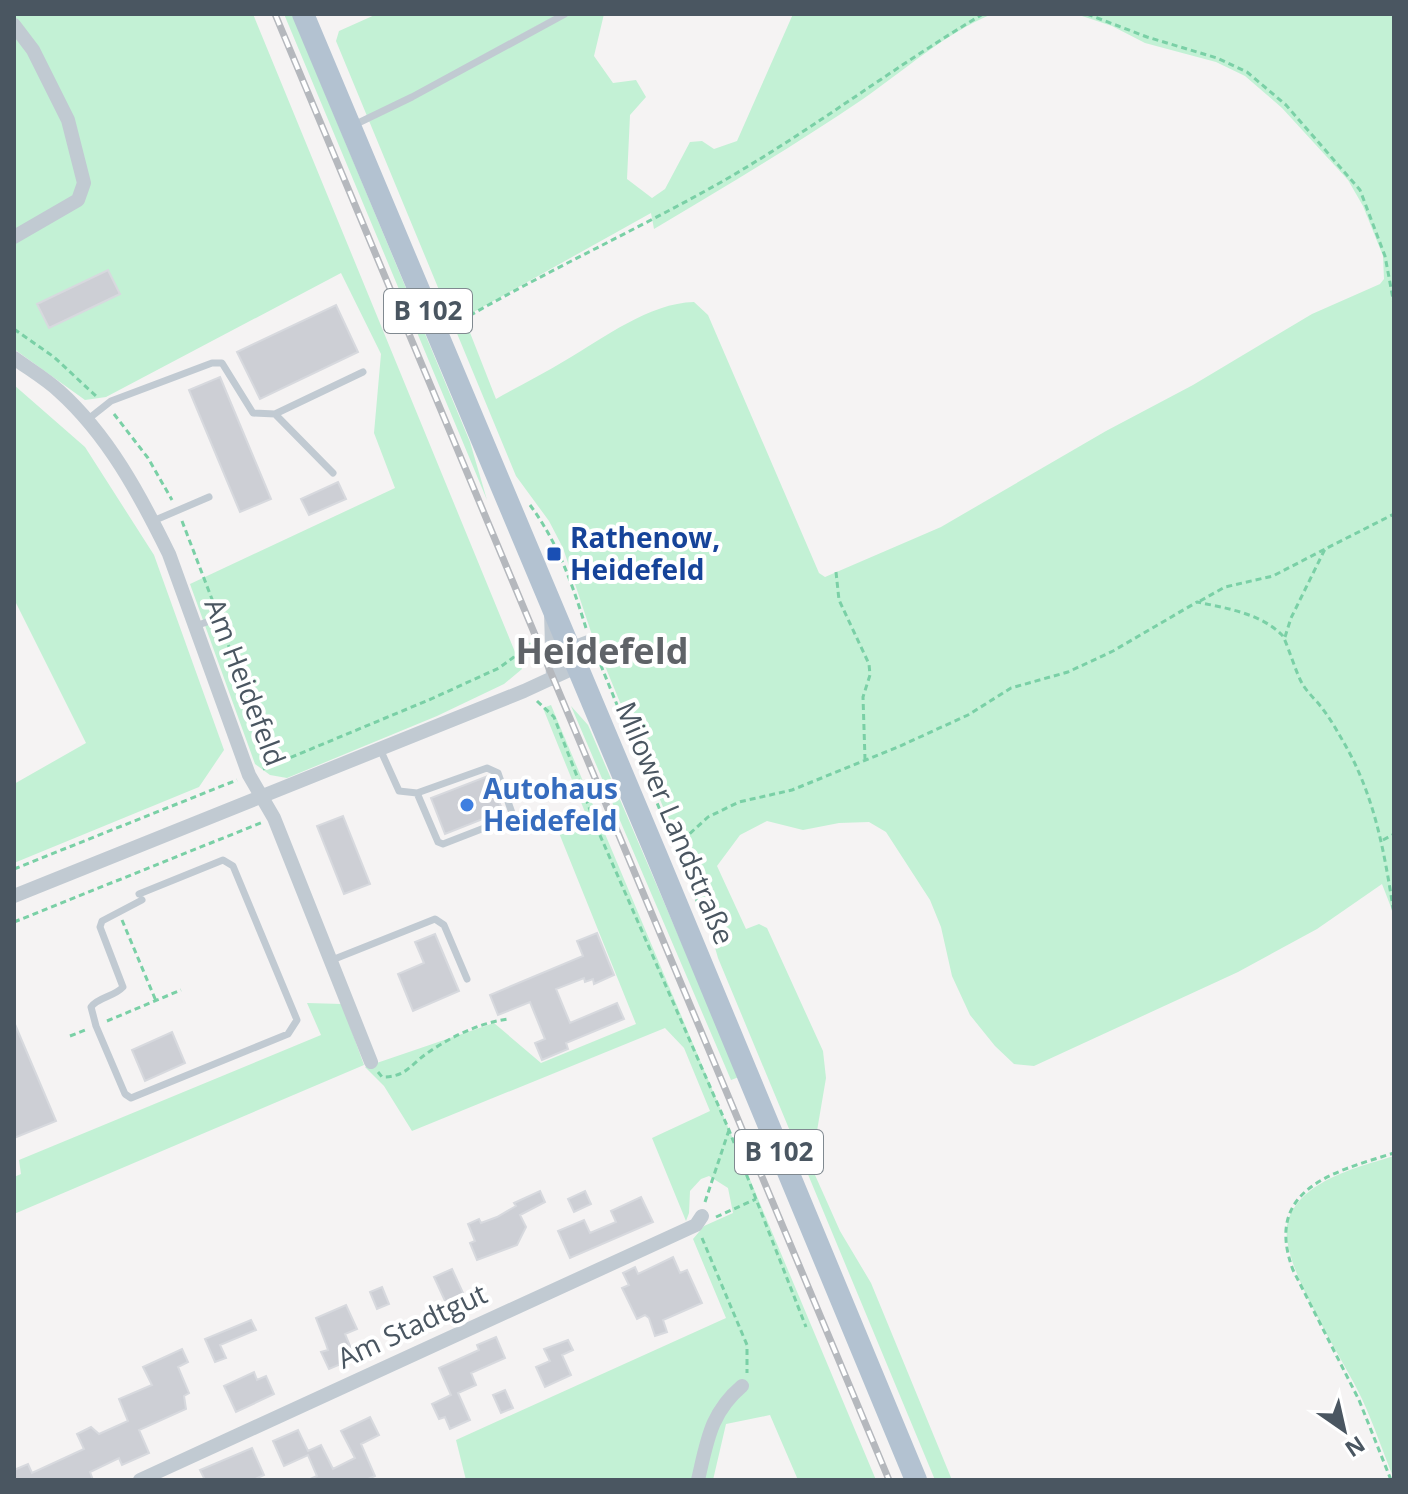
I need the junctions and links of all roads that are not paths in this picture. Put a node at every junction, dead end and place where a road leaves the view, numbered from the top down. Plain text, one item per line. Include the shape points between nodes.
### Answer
1 (303, 14) edge
2 (565, 14) edge
3 (14, 25) edge
4 (350, 127) junction
5 (14, 237) edge
6 (14, 358) edge
7 (363, 372) dead end
8 (275, 414) junction
9 (87, 420) junction
10 (333, 473) dead end
11 (209, 497) dead end
12 (153, 521) junction
13 (219, 618) dead end
14 (195, 626) junction
15 (589, 638) dead end
16 (565, 654) junction
17 (553, 679) junction
18 (380, 749) junction
19 (417, 793) junction
20 (263, 796) junction
21 (14, 896) edge
22 (332, 960) junction
23 (467, 979) dead end
24 (96, 1026) joint
25 (371, 1062) road end
26 (699, 1221) road end
27 (742, 1386) road end
28 (140, 1480) edge
29 (698, 1480) edge
30 (916, 1480) edge

1 - 4 main road, Milower Landstraße / B 102
2 - 4 lane
3 - 5 street via 33,50 68,120 84,183 78,200
4 - 16 main road, Milower Landstraße / B 102 via 551,608
6 - 9 street, Am Heidefeld via 58,390
7 - 8 lane
8 - 9 lane via 253,413 222,363 212,363 111,401
8 - 10 lane
9 - 12 street, Am Heidefeld
11 - 12 lane
12 - 14 street, Am Heidefeld
13 - 14 lane
14 - 20 street, Am Heidefeld via 249,775
15 - 16 lane
16 - 17 street
16 - 17 street
16 - 30 main road, Milower Landstraße / B 102 via 656,854
17 - 18 street
18 - 19 lane via 399,791
18 - 20 street
19 - 19 lane via 487,768 498,773 512,813 443,844
20 - 21 street
20 - 22 street, Am Heidefeld
22 - 23 lane via 435,919 444,925
22 - 25 street, Am Heidefeld
24 - 24 lane via 131,1098 288,1034 297,1020 233,866 223,860 102,921 123,987 91,1007
26 - 28 street, Am Stadtgut
27 - 29 street via 713,1421

